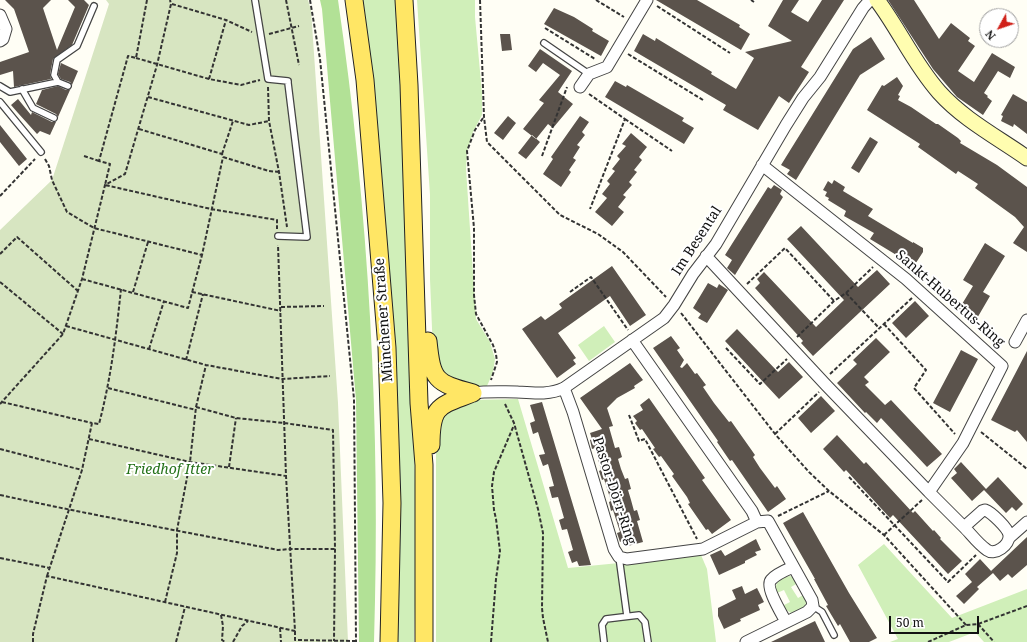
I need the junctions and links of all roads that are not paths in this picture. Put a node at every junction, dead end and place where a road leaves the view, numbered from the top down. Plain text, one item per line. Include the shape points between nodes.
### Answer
1 (255, 0) edge
2 (354, 0) edge
3 (404, 0) edge
4 (870, 0) edge
5 (877, 0) edge
6 (650, 2) edge
7 (94, 6) dead end
8 (0, 15) edge
9 (0, 41) edge
10 (544, 43) dead end
11 (589, 74) junction
12 (58, 82) junction
13 (0, 86) edge
14 (68, 86) dead end
15 (580, 88) road end
16 (22, 89) junction
17 (0, 102) edge
18 (54, 118) dead end
19 (41, 152) road end
20 (1027, 158) edge
21 (762, 165) junction
22 (278, 236) road end
23 (706, 256) junction
24 (416, 310) junction
25 (1027, 320) edge
26 (633, 339) junction
27 (1015, 342) dead end
28 (564, 388) junction
29 (487, 392) junction
30 (424, 465) junction
31 (929, 492) junction
32 (762, 522) junction
33 (1027, 522) edge
34 (964, 527) junction
35 (1008, 538) junction
36 (619, 557) junction
37 (793, 567) junction
38 (812, 606) junction
39 (627, 616) junction
40 (786, 622) junction
41 (834, 635) dead end
42 (389, 642) edge
43 (424, 642) edge
44 (604, 642) edge
45 (648, 642) edge
46 (746, 642) edge

1 - 22 lane via 268,79 288,81 307,237
2 - 42 main road, Münchener Straße via 365,80 387,348 392,503
3 - 24 main road
4 - 21 street, Im Besental via 820,77 803,98
5 - 20 street via 938,91 959,111
6 - 11 street via 633,23 607,67
7 - 12 lane via 77,46 57,60 54,75
8 - 9 street via 6,29
10 - 11 lane
11 - 15 street
12 - 14 lane
12 - 16 lane
13 - 16 lane via 10,92
16 - 18 lane via 33,108
17 - 19 lane
21 - 23 street, Im Besental via 716,244
21 - 31 street, Sankt-Hubertus-Ring via 920,291 1002,366 963,443
23 - 26 street, Im Besental via 664,318
23 - 31 street
24 - 29 main road via 427,331 430,362 439,380 445,384
24 - 30 main road
25 - 27 street
26 - 28 street, Im Besental
26 - 32 street
28 - 29 street, Im Besental via 550,393
28 - 36 street, Pastor-Dörr-Ring via 614,549
29 - 30 main road via 450,401 439,409 432,424 431,452
30 - 43 main road
31 - 34 street
32 - 36 street, Pastor-Dörr-Ring via 703,549 627,559
32 - 37 street
33 - 35 street
34 - 35 street via 987,550 993,552 1006,544
34 - 35 street via 985,510 1007,531
36 - 39 lane
37 - 38 street via 812,600
37 - 40 street via 769,583
38 - 40 street via 807,612
38 - 41 lane via 822,612
39 - 44 lane via 606,619 602,625
39 - 45 lane via 639,615 644,622
40 - 46 street

